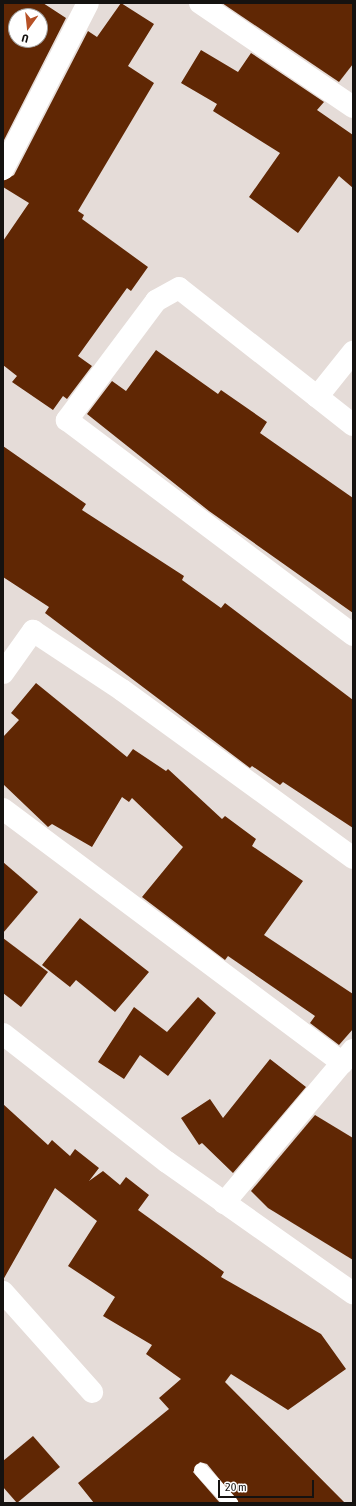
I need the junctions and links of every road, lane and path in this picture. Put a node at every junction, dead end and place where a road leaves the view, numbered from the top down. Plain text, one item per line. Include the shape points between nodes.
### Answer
1 (88, 3) edge
2 (200, 3) edge
3 (353, 107) edge
4 (3, 169) edge
5 (353, 352) edge
6 (317, 397) junction
7 (353, 425) edge
8 (353, 635) edge
9 (3, 673) edge
10 (3, 809) edge
11 (353, 858) edge
12 (3, 1034) edge
13 (348, 1057) edge
14 (224, 1203) junction
15 (3, 1292) edge
16 (353, 1293) edge
17 (92, 1392) dead end
18 (201, 1470) dead end
19 (231, 1503) edge

1 - 4 street
2 - 3 street
5 - 6 street
6 - 7 street
6 - 8 street via 179,288 156,301 67,420
9 - 11 street via 33,631 122,690
10 - 13 street
12 - 14 street
13 - 14 street
14 - 16 street
15 - 17 street
18 - 19 lane

